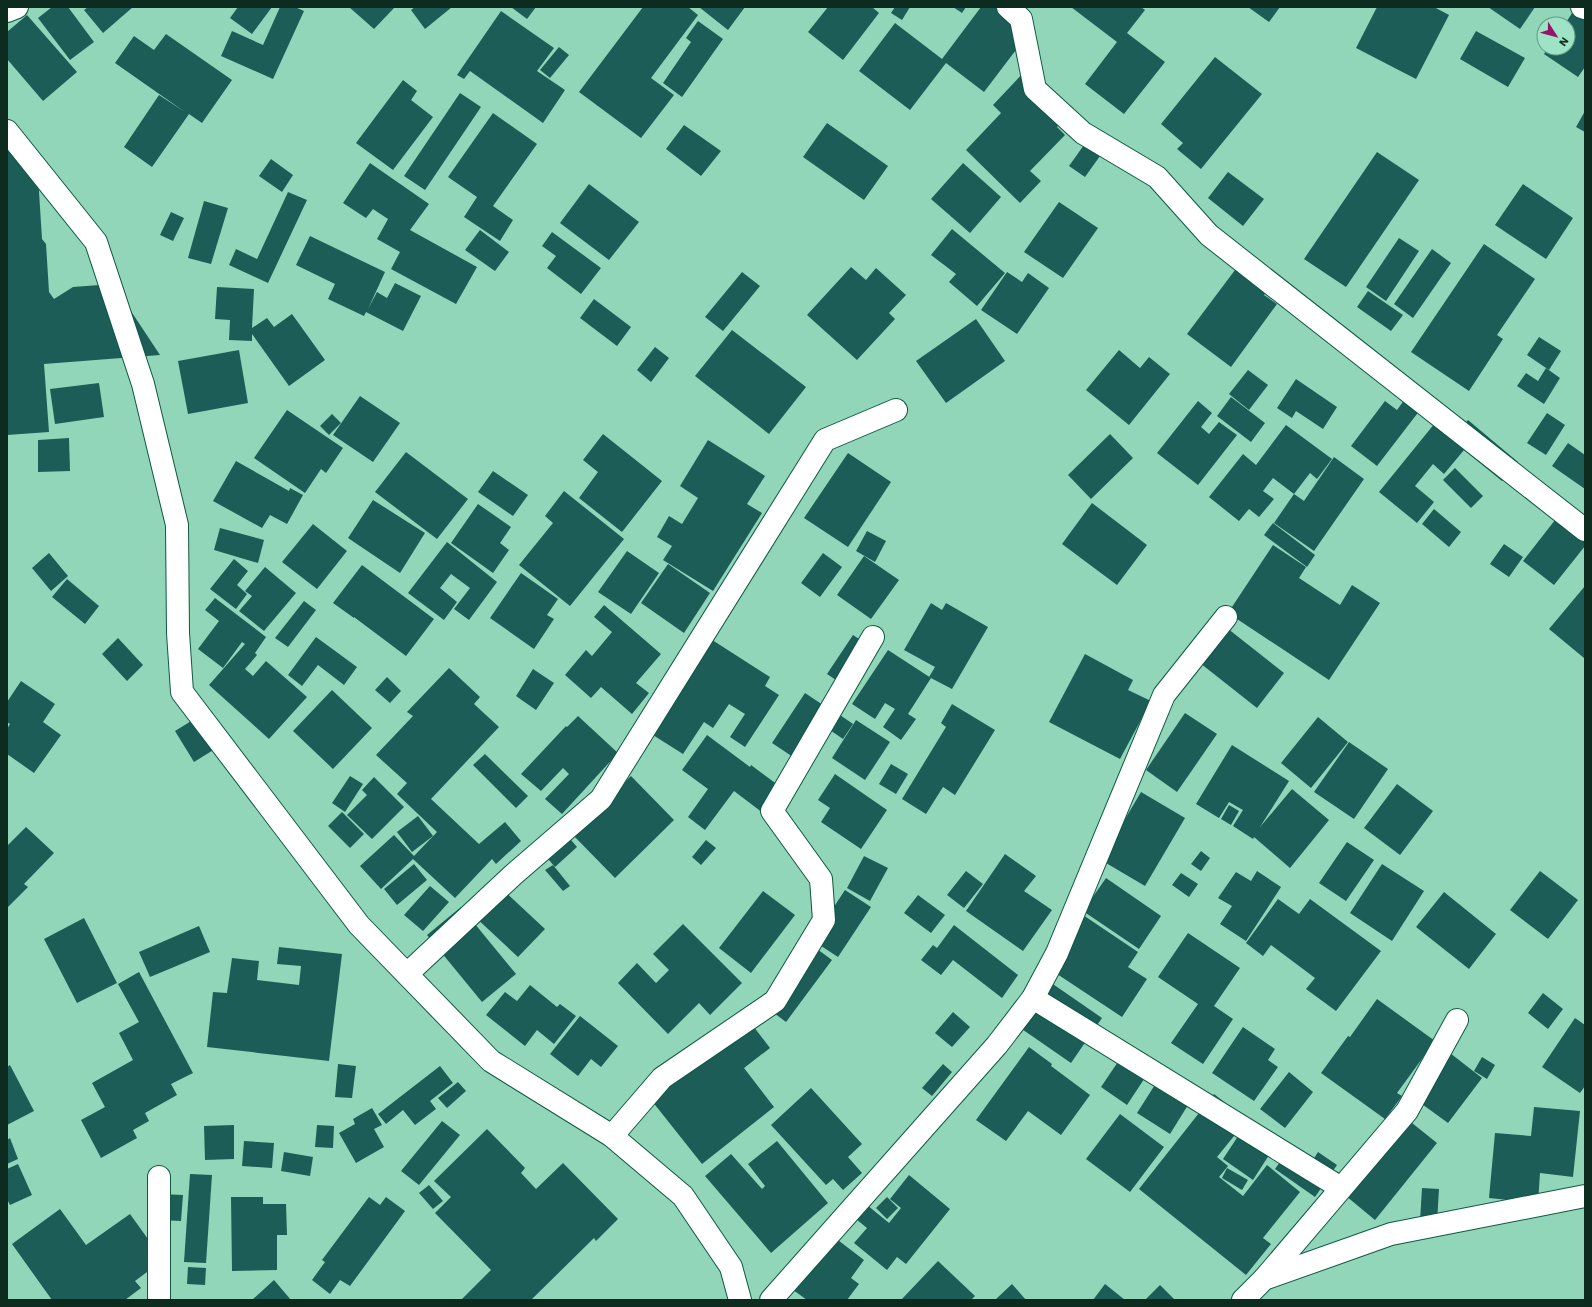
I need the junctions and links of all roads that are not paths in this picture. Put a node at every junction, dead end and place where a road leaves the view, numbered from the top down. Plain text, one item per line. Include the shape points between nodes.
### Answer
1 (16, 7) edge
2 (1008, 7) edge
3 (1582, 7) edge
4 (1585, 8) edge
5 (7, 12) edge
6 (7, 131) edge
7 (896, 410) dead end
8 (1585, 530) edge
9 (1226, 617) dead end
10 (873, 637) dead end
11 (407, 974) junction
12 (1032, 998) junction
13 (1457, 1020) dead end
14 (612, 1136) junction
15 (159, 1177) dead end
16 (1341, 1188) junction
17 (1585, 1196) edge
18 (1264, 1279) junction
19 (159, 1300) edge
20 (740, 1300) edge
21 (771, 1300) edge
22 (1244, 1300) edge

1 - 5 street
2 - 8 street via 1021,19 1035,89 1082,133 1157,177 1209,235
3 - 4 street
6 - 11 street via 96,242 143,384 177,525 178,633 182,692 359,925
7 - 11 street via 825,440 601,800 513,876
9 - 12 street via 1164,694 1056,953
10 - 14 street via 772,811 821,880 824,920 775,1001 662,1078
11 - 14 street via 491,1061
12 - 16 street
12 - 21 street via 997,1045
13 - 16 street via 1406,1111
14 - 20 street via 683,1196 731,1267
15 - 19 street
16 - 18 street
17 - 18 street via 1391,1234
18 - 22 street

